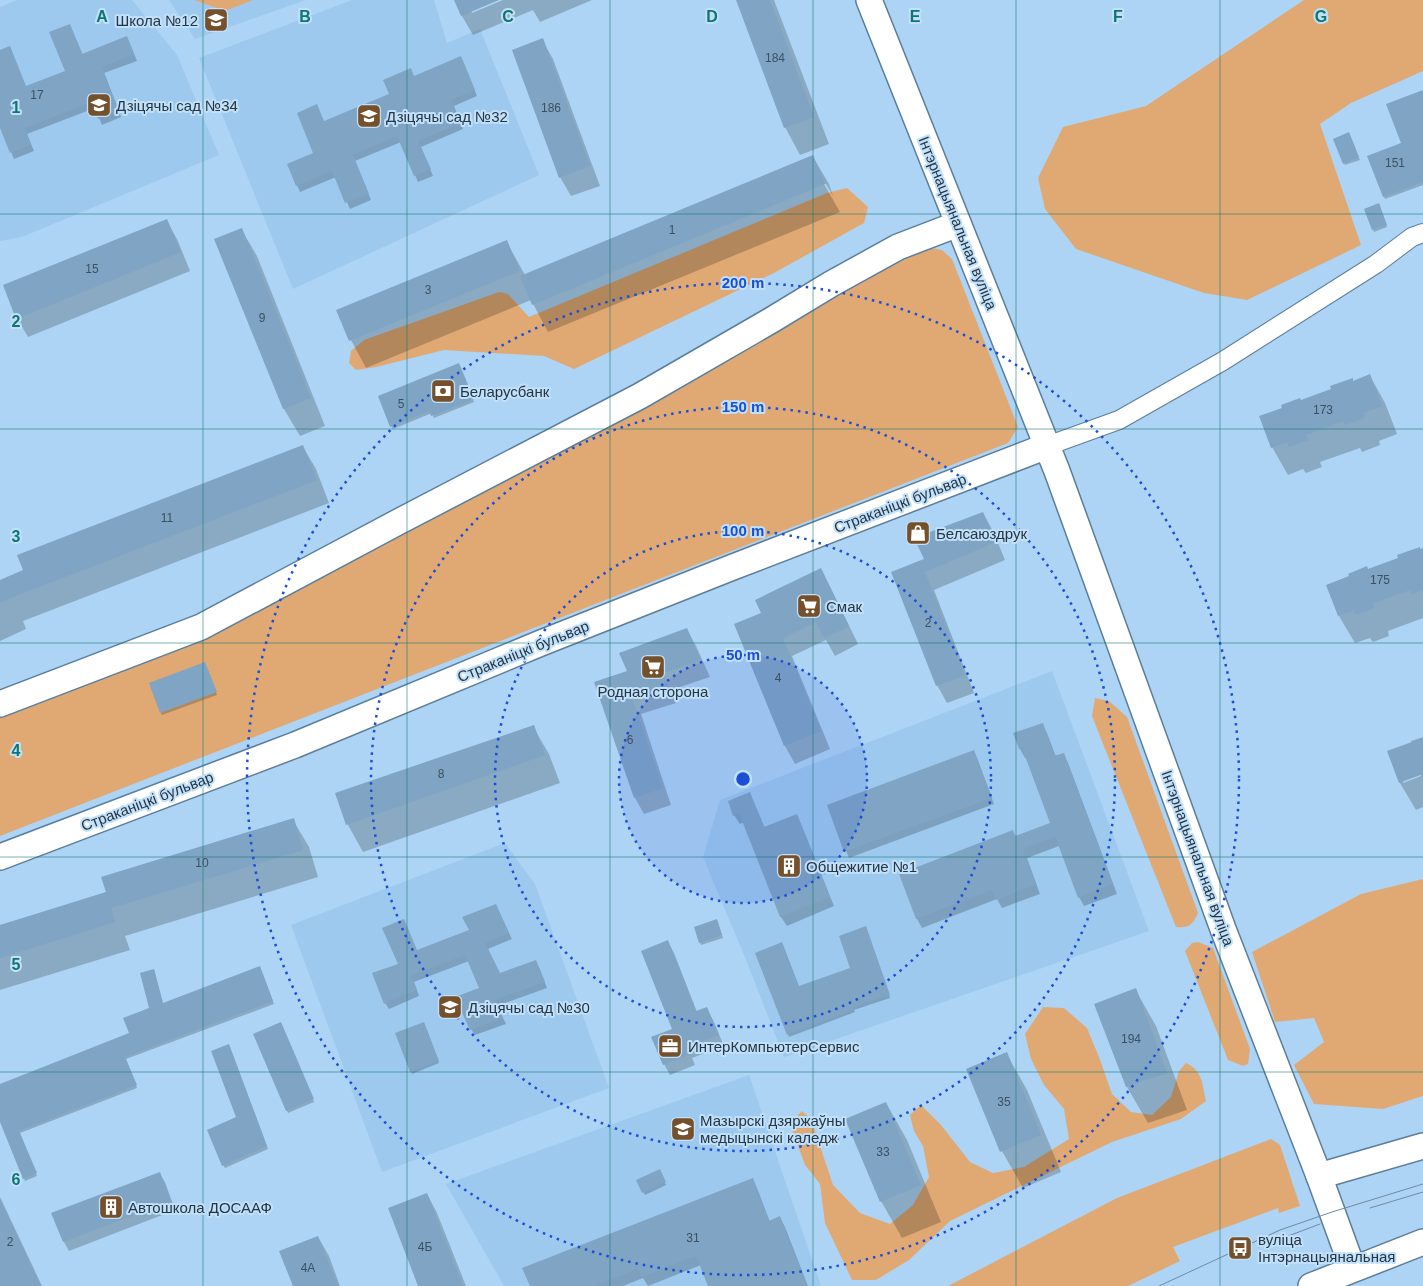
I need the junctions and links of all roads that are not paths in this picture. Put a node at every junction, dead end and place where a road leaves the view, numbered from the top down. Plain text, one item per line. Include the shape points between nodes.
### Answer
1 (869, 0) edge
2 (958, 224) junction
3 (1423, 233) edge
4 (1047, 446) junction
5 (0, 704) edge
6 (0, 857) edge
7 (1423, 1146) edge
8 (1319, 1176) junction
9 (1423, 1242) edge
10 (1353, 1268) junction
11 (1311, 1286) edge

1 - 2 street, Інтэрнацыянальная вуліца
2 - 4 street, Інтэрнацыянальная вуліца
2 - 5 street via 898,247 640,396 201,627
3 - 4 street via 1412,237 1376,264 1223,361 1119,420
4 - 6 street, Страканіцкі бульвар via 541,643 295,745
4 - 8 street, Інтэрнацыянальная вуліца via 1226,936
7 - 8 street
8 - 10 street, Інтэрнацыянальная вуліца
9 - 10 street
10 - 11 street

